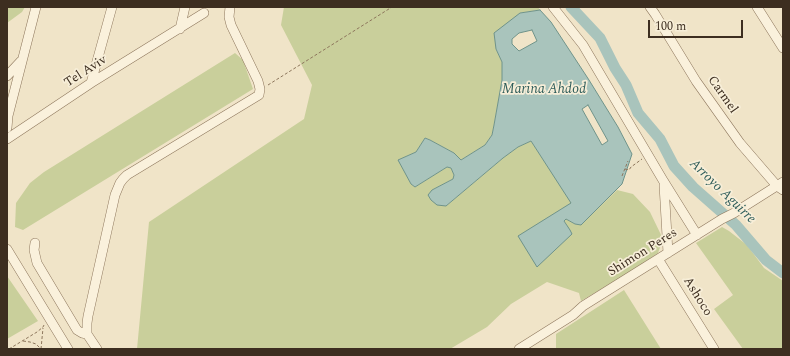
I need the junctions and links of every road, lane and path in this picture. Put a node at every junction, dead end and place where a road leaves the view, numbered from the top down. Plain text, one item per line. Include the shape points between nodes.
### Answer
1 (36, 7) edge
2 (112, 7) edge
3 (185, 7) edge
4 (230, 7) edge
5 (392, 7) edge
6 (553, 7) edge
7 (650, 7) edge
8 (757, 7) edge
9 (204, 13) dead end
10 (180, 29) junction
11 (783, 48) edge
12 (22, 60) junction
13 (7, 76) edge
14 (91, 83) junction
15 (260, 89) junction
16 (7, 116) edge
17 (7, 128) edge
18 (7, 139) edge
19 (648, 155) junction
20 (628, 161) dead end
21 (625, 169) junction
22 (622, 176) dead end
23 (664, 182) junction
24 (781, 186) edge
25 (697, 235) junction
26 (35, 243) dead end
27 (7, 249) edge
28 (668, 253) junction
29 (658, 259) junction
30 (46, 312) junction
31 (43, 327) junction
32 (87, 334) junction
33 (23, 341) junction
34 (9, 349) edge
35 (41, 349) edge
36 (68, 349) edge
37 (97, 349) edge
38 (519, 349) edge
39 (714, 349) edge

1 - 12 street
2 - 14 street
3 - 10 street
4 - 15 street via 231,24
5 - 15 path
6 - 19 street via 583,45
7 - 24 street, Carmel via 696,81 736,138
8 - 11 street
9 - 10 street, Tel Aviv
10 - 14 street, Tel Aviv
12 - 13 street
12 - 16 street
14 - 18 street, Tel Aviv
15 - 32 street via 259,95 120,183 89,308
16 - 17 street
19 - 21 path via 629,170
19 - 23 street
20 - 21 path
21 - 22 path
23 - 25 street
23 - 28 street
24 - 25 street, Shimon Peres
25 - 28 street, Shimon Peres
26 - 32 street via 37,263 78,330
27 - 30 street
28 - 29 street, Shimon Peres
29 - 38 street, Shimon Peres
29 - 39 street, Ashoco
30 - 31 path
30 - 36 street
31 - 33 path
31 - 35 path
32 - 37 street
33 - 34 path
33 - 35 path via 36,344

